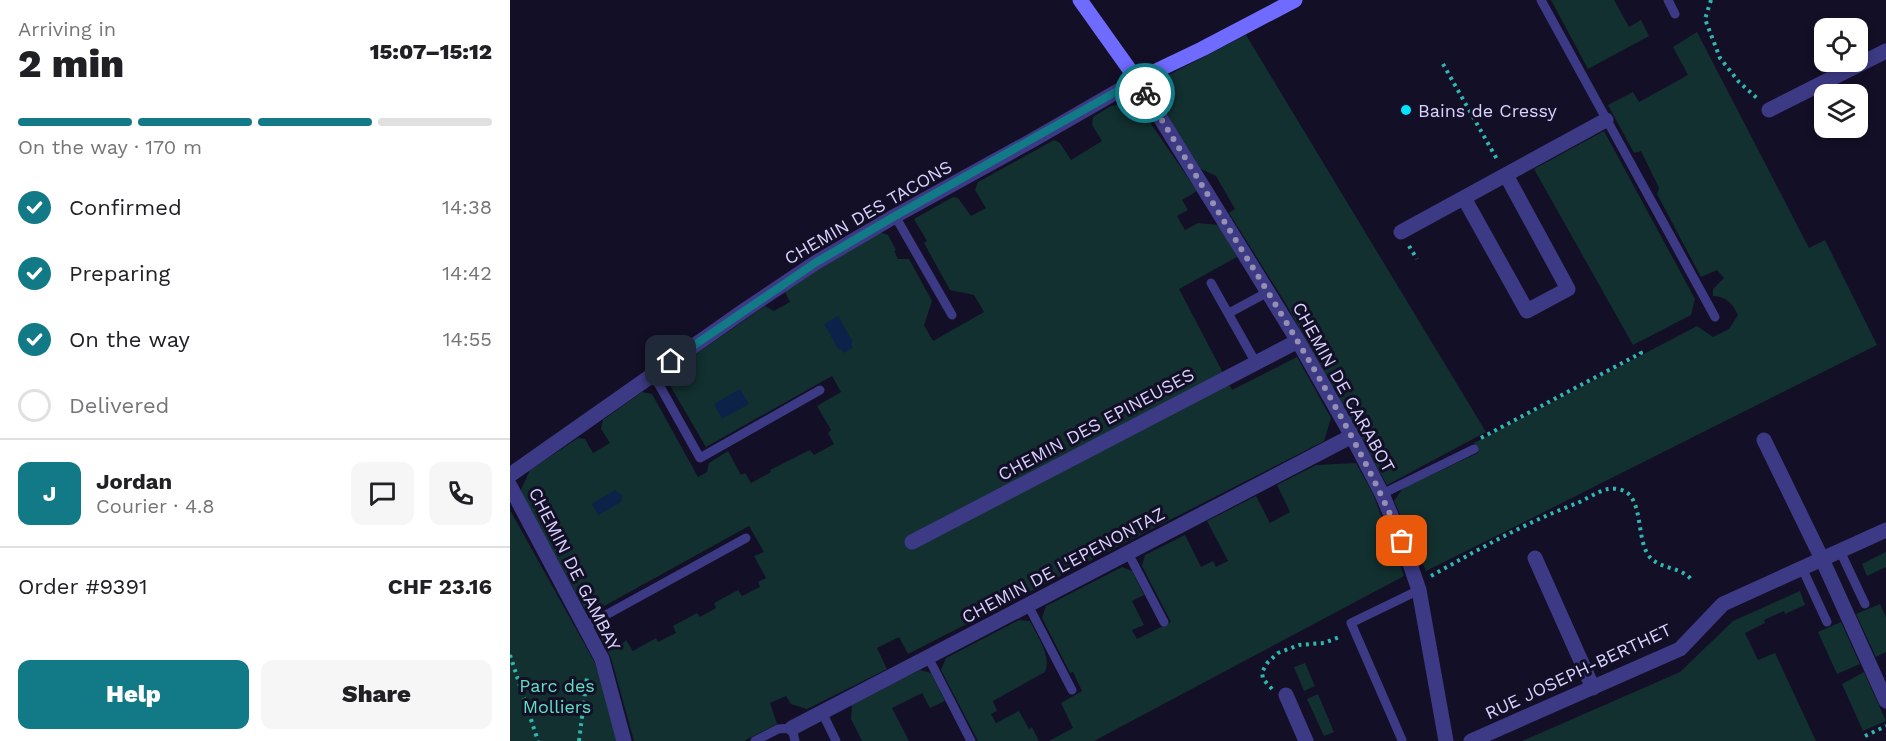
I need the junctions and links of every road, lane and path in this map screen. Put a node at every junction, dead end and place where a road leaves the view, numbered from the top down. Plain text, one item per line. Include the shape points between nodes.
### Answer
1 (1080, 0) edge
2 (1295, 0) edge
3 (1541, 0) edge
4 (1668, 0) edge
5 (1711, 0) edge
6 (1675, 14) dead end
7 (1886, 51) edge
8 (1443, 64) dead end
9 (1137, 80) junction
10 (1769, 110) joint
11 (1606, 120) junction
12 (1506, 175) junction
13 (1464, 198) junction
14 (895, 216) junction
15 (1401, 232) dead end
16 (1211, 282) dead end
17 (1268, 292) junction
18 (1229, 314) junction
19 (952, 315) dead end
20 (1715, 317) dead end
21 (1298, 341) junction
22 (1639, 350) dead end
23 (1256, 363) junction
24 (653, 374) junction
25 (820, 390) dead end
26 (1352, 436) junction
27 (1764, 440) dead end
28 (1474, 449) joint
29 (510, 475) edge
30 (510, 486) edge
31 (1382, 494) junction
32 (1886, 530) edge
33 (746, 538) dead end
34 (912, 542) dead end
35 (1840, 551) junction
36 (1128, 552) junction
37 (1535, 558) dead end
38 (1822, 559) junction
39 (1802, 568) junction
40 (1691, 579) dead end
41 (1419, 590) junction
42 (1865, 604) dead end
43 (1028, 605) junction
44 (1164, 622) dead end
45 (1827, 622) dead end
46 (584, 627) junction
47 (1354, 631) junction
48 (593, 644) junction
49 (510, 655) edge
50 (928, 657) junction
51 (1593, 688) junction
52 (1072, 690) dead end
53 (1286, 695) joint
54 (1886, 701) edge
55 (822, 712) junction
56 (1886, 726) edge
57 (793, 735) edge
58 (1865, 736) dead end
59 (1402, 740) edge
60 (538, 741) edge
61 (579, 741) edge
62 (624, 741) edge
63 (755, 741) edge
64 (836, 741) edge
65 (971, 741) edge
66 (1306, 741) edge
67 (1446, 741) edge
68 (1471, 741) edge

1 - 9 street
2 - 9 street
3 - 11 lane
4 - 6 lane
5 - 10 path via 1705,19 1720,58
7 - 10 street
8 - 12 path
9 - 14 street, CHEMIN DES TACONS
9 - 17 street, CHEMIN DE CARABOT
11 - 12 street
11 - 20 lane
12 - 13 street
12 - 13 street via 1568,289 1527,311
13 - 15 street
14 - 19 lane
14 - 24 street, CHEMIN DES TACONS via 815,263
16 - 18 lane
17 - 18 lane
17 - 21 street, CHEMIN DE CARABOT
18 - 23 lane
21 - 23 street, CHEMIN DES EPINEUSES
21 - 26 street, CHEMIN DE CARABOT
22 - 28 path via 1641,353 1471,443
23 - 34 street, CHEMIN DES EPINEUSES
24 - 25 lane via 700,458
24 - 29 street, CHEMIN DES TACONS
26 - 31 street, CHEMIN DE CARABOT
26 - 36 street, CHEMIN DE L'EPENONTAZ
27 - 38 street
28 - 31 lane
30 - 46 street, CHEMIN DE GAMBAY
31 - 41 street, CHEMIN DE CARABOT
32 - 35 street, RUE JOSEPH-BERTHET
33 - 46 lane
35 - 38 street, RUE JOSEPH-BERTHET
35 - 42 lane
36 - 43 street, CHEMIN DE L'EPENONTAZ
36 - 44 lane
37 - 51 street
38 - 39 street, RUE JOSEPH-BERTHET
38 - 54 street
39 - 45 lane
39 - 51 street, RUE JOSEPH-BERTHET via 1723,604 1680,649
40 - 41 path via 1656,564 1647,554 1633,498 1618,488 1607,489 1506,533 1428,577
41 - 47 lane via 1351,623
41 - 67 street, CHEMIN DE CARABOT
43 - 50 street, CHEMIN DE L'EPENONTAZ
43 - 52 lane
46 - 48 street, CHEMIN DE GAMBAY
47 - 53 path via 1324,643 1299,645 1273,657 1262,672 1263,679 1279,697
47 - 59 lane
48 - 61 path
48 - 62 street, CHEMIN DE GAMBAY via 602,659
49 - 60 path
50 - 55 street, CHEMIN DE L'EPENONTAZ
50 - 65 lane
51 - 68 street, RUE JOSEPH-BERTHET
53 - 66 street
55 - 57 street, CHEMIN DE L'EPENONTAZ
55 - 64 lane
56 - 58 path
57 - 63 lane via 778,729

